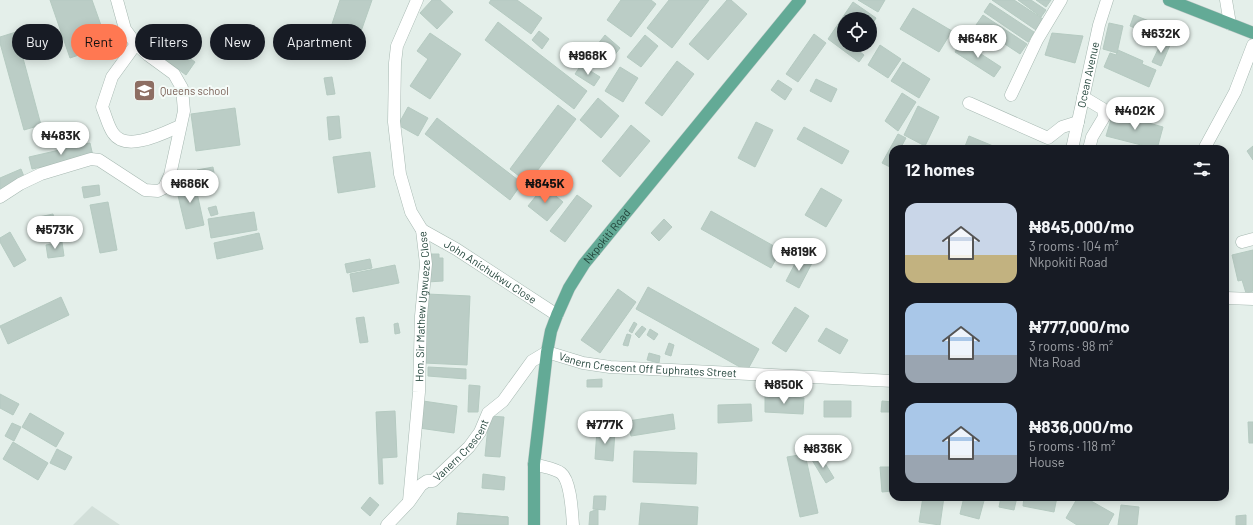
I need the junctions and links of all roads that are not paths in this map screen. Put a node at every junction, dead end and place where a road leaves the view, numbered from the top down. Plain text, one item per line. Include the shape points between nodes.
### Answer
1 (117, 0) edge
2 (417, 0) edge
3 (800, 0) edge
4 (1061, 0) edge
5 (1107, 0) edge
6 (1169, 0) edge
7 (1226, 0) edge
8 (1230, 24) junction
9 (1253, 32) edge
10 (135, 43) edge
11 (135, 45) edge
12 (1253, 45) edge
13 (155, 60) edge
14 (1011, 95) dead end
15 (1083, 97) junction
16 (969, 103) dead end
17 (1078, 122) junction
18 (180, 126) junction
19 (1073, 145) edge
20 (1090, 145) edge
21 (1206, 145) edge
22 (0, 197) edge
23 (422, 230) junction
24 (1229, 298) edge
25 (1253, 299) edge
26 (557, 314) junction
27 (547, 352) junction
28 (889, 381) edge
29 (534, 464) junction
30 (409, 502) junction
31 (387, 525) edge
32 (534, 525) edge
33 (573, 525) edge

1 - 10 street via 125,29
2 - 23 street, Hon. Sir Mathew Ugwueze Close via 397,46 394,122 400,174 411,212
3 - 26 main road, Nkpokiti Road via 584,264
4 - 14 street via 1037,40
5 - 15 street, Ocean Avenue
6 - 8 main road
7 - 8 street
8 - 9 main road
11 - 18 street via 112,77 102,107 114,134 124,141 150,140
12 - 21 street via 1235,92
13 - 18 street via 174,74 182,88 184,111
15 - 17 street, Ocean Avenue
15 - 20 street via 1103,109 1104,114
16 - 17 street via 1048,138 1062,127
17 - 19 street, Ocean Avenue
18 - 22 street via 170,175 164,188 158,191 145,190 99,160 91,159 41,174
23 - 26 street, John Anichukwu Close
23 - 30 street, Hon. Sir Mathew Ugwueze Close via 426,264 419,392
24 - 25 street
26 - 27 main road, Nkpokiti Road
27 - 28 street, Vanern Crescent Off Euphrates Street via 583,363 610,367
27 - 29 main road, Nkpokiti Road
27 - 30 street, Vanern Crescent via 532,361 503,401 488,413 480,432 469,446 433,481 421,485
29 - 32 main road, Nkpokiti Road
29 - 33 street via 556,470 566,478
30 - 31 street, Vanern Crescent

